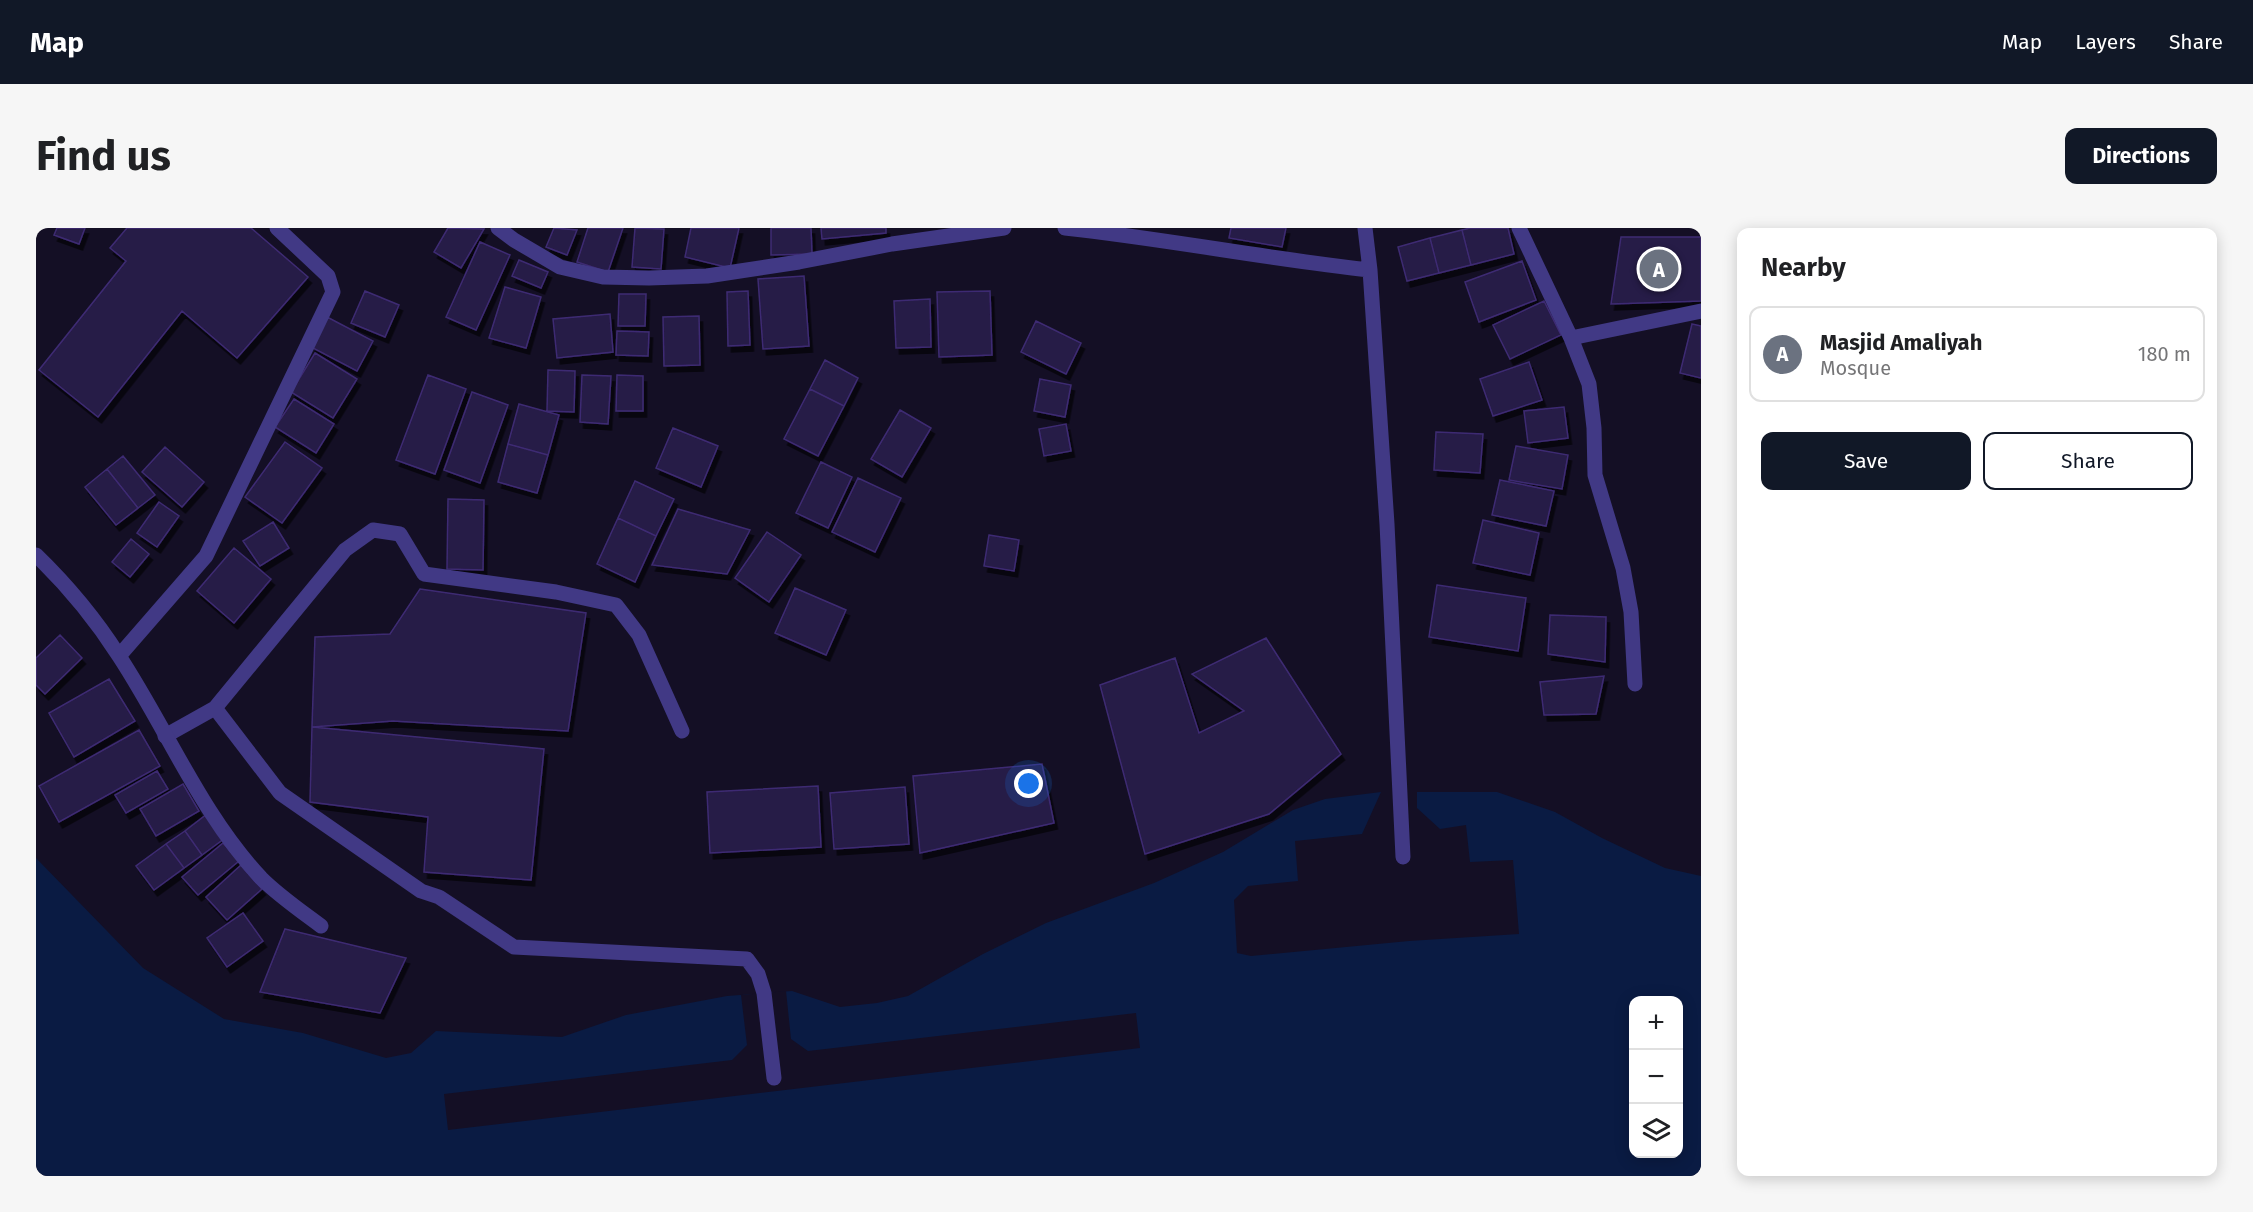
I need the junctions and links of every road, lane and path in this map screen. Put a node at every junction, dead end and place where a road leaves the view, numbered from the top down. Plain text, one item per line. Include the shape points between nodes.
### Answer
1 (277, 228) edge
2 (498, 228) edge
3 (1004, 228) edge
4 (1065, 228) edge
5 (1365, 228) edge
6 (1519, 228) edge
7 (1370, 270) junction
8 (1701, 311) edge
9 (1571, 338) junction
10 (36, 555) edge
11 (120, 656) junction
12 (1635, 684) dead end
13 (215, 708) junction
14 (682, 731) dead end
15 (165, 736) junction
16 (1403, 857) dead end
17 (321, 926) dead end
18 (774, 1078) dead end

1 - 11 street via 328,276 333,292 206,556
2 - 3 street via 560,267 603,277 649,278 707,276
4 - 7 street
5 - 7 street
6 - 9 street
7 - 16 street
8 - 9 street
9 - 12 street via 1592,398 1595,475 1623,568 1631,612
10 - 11 street via 58,576
11 - 15 street
13 - 14 street via 345,550 373,530 400,534 424,574 556,592 616,605 639,635
13 - 15 street
13 - 18 street via 280,793 421,891 439,897 514,947 747,959 758,974 764,993
15 - 17 street via 245,859 263,880

